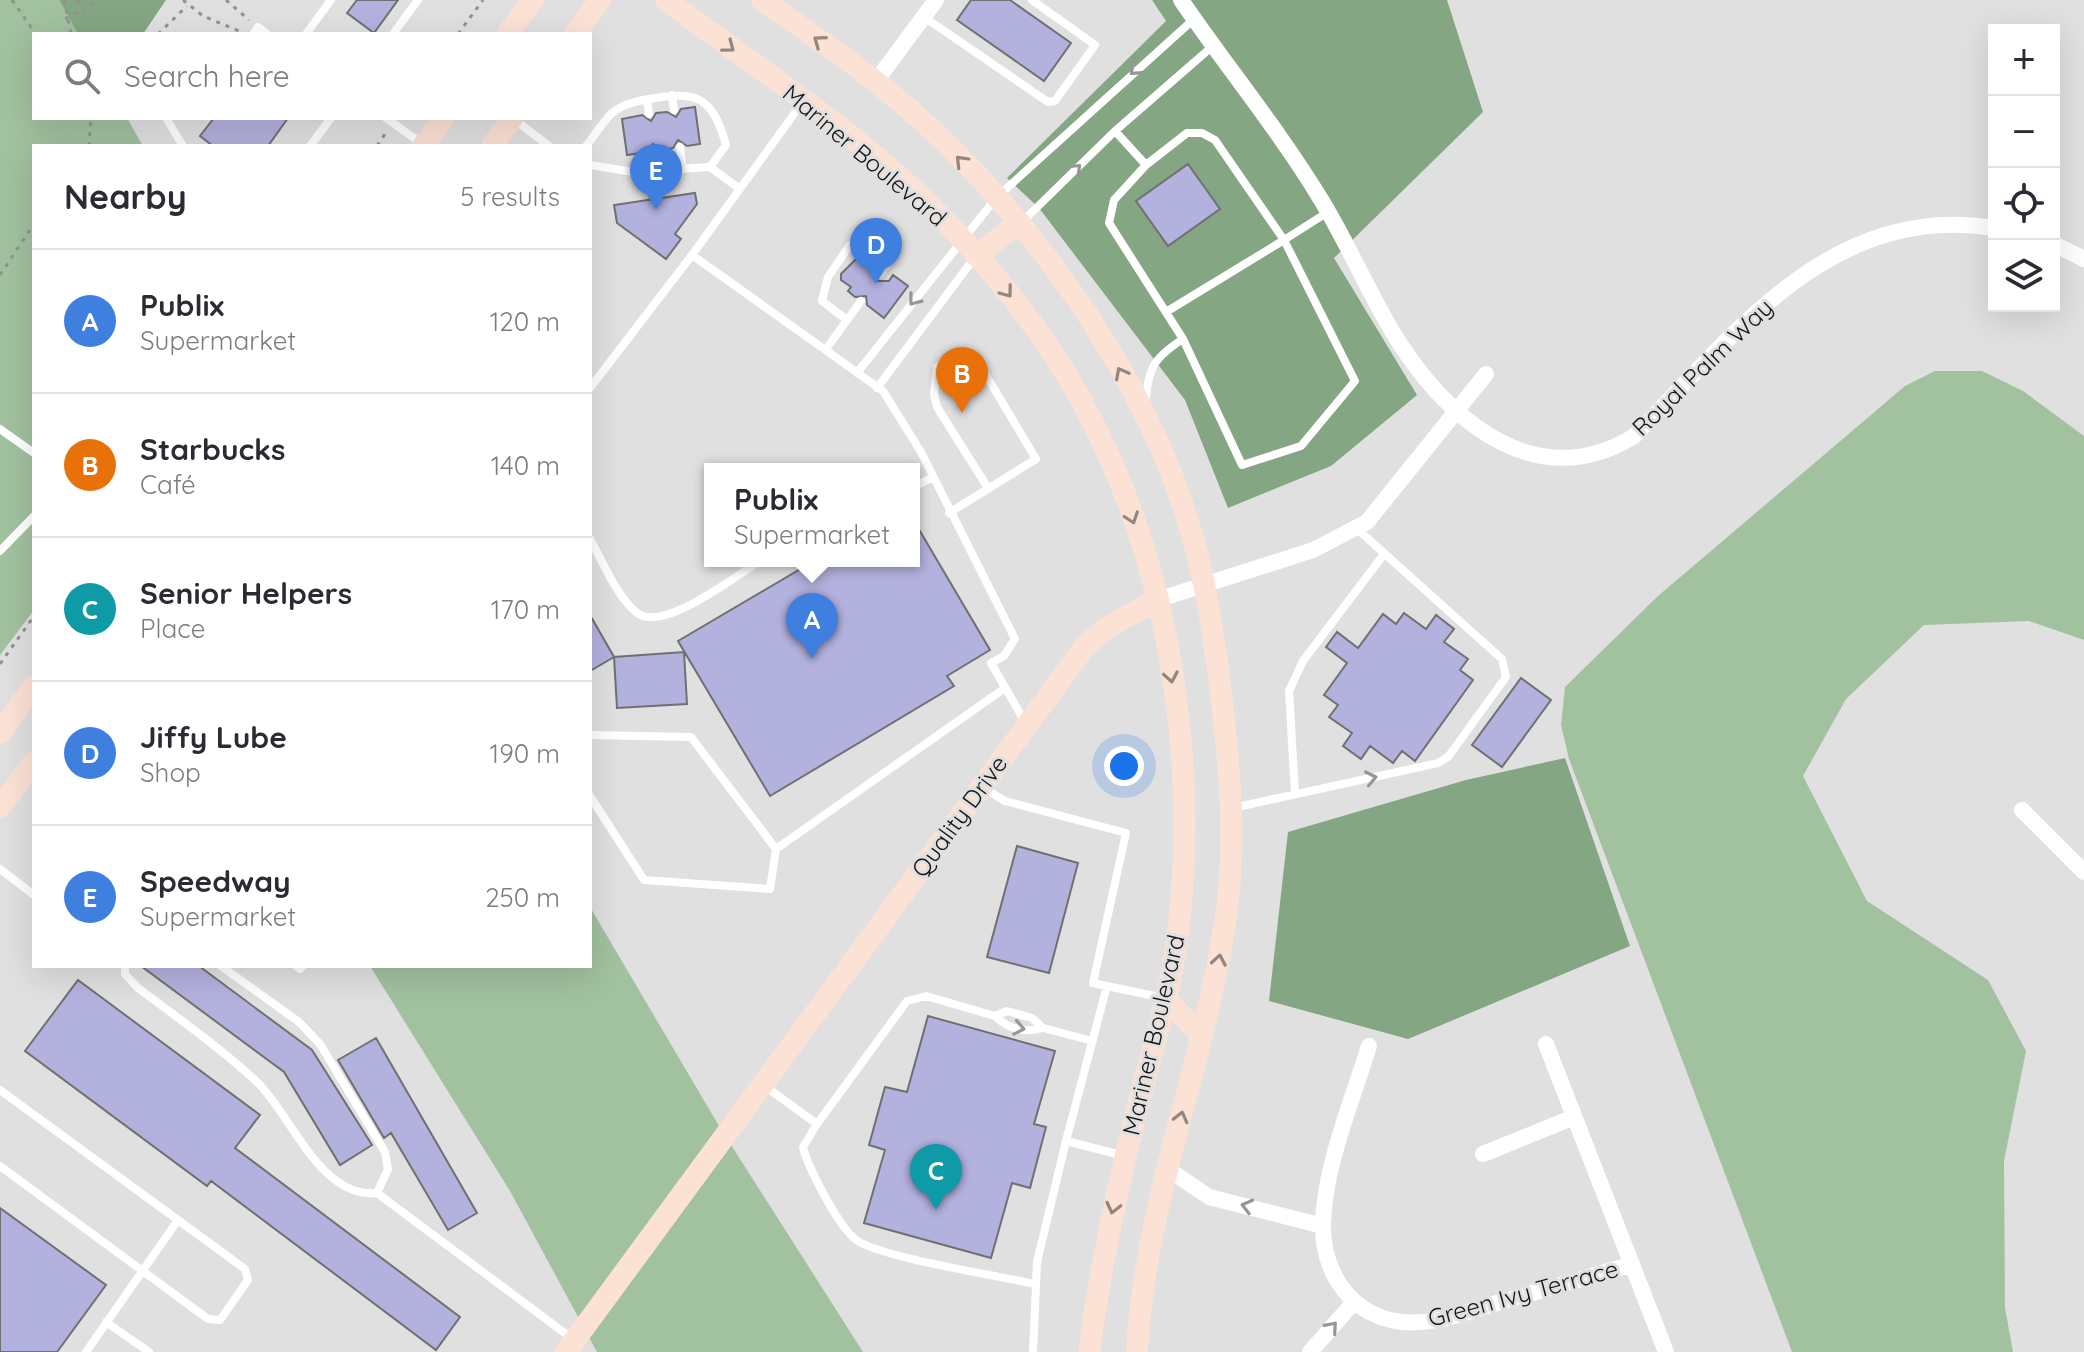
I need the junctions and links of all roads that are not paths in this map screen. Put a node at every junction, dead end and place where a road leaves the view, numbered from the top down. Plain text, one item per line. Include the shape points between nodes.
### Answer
1 (331, 0) edge
2 (418, 0) edge
3 (533, 0) edge
4 (600, 0) edge
5 (666, 0) edge
6 (762, 0) edge
7 (936, 0) edge
8 (1032, 0) edge
9 (1181, 0) edge
10 (923, 17) junction
11 (1194, 19) junction
12 (307, 32) edge
13 (394, 32) edge
14 (509, 32) edge
15 (576, 32) edge
16 (1214, 45) junction
17 (876, 81) junction
18 (672, 95) junction
19 (647, 99) junction
20 (803, 102) junction
21 (674, 110) dead end
22 (649, 114) dead end
23 (167, 120) edge
24 (330, 120) edge
25 (389, 120) edge
26 (443, 120) edge
27 (511, 120) edge
28 (515, 120) edge
29 (1115, 131) junction
30 (182, 144) edge
31 (312, 144) edge
32 (423, 144) edge
33 (425, 144) edge
34 (493, 144) edge
35 (546, 144) edge
36 (588, 144) edge
37 (680, 147) dead end
38 (654, 151) dead end
39 (592, 165) edge
40 (1146, 165) junction
41 (710, 167) junction
42 (683, 169) junction
43 (656, 171) junction
44 (740, 189) junction
45 (996, 198) junction
46 (1328, 212) junction
47 (1020, 223) junction
48 (1988, 228) edge
49 (1284, 240) junction
50 (969, 246) junction
51 (2060, 247) edge
52 (692, 255) junction
53 (2084, 259) edge
54 (880, 275) dead end
55 (861, 301) dead end
56 (1166, 312) junction
57 (847, 320) junction
58 (1183, 339) junction
59 (826, 349) junction
60 (857, 373) junction
61 (1486, 374) dead end
62 (592, 385) edge
63 (877, 388) junction
64 (1456, 410) junction
65 (1143, 415) junction
66 (0, 429) edge
67 (32, 452) edge
68 (933, 477) junction
69 (920, 484) edge
70 (988, 488) junction
71 (949, 513) junction
72 (32, 518) edge
73 (1356, 528) junction
74 (592, 542) edge
75 (1, 548) edge
76 (1384, 554) junction
77 (750, 567) edge
78 (1205, 585) junction
79 (1157, 600) junction
80 (1005, 688) junction
81 (32, 689) edge
82 (1026, 723) junction
83 (0, 733) edge
84 (592, 735) edge
85 (32, 765) edge
86 (981, 786) junction
87 (1295, 794) junction
88 (592, 799) edge
89 (0, 807) edge
90 (1232, 808) junction
91 (2022, 810) dead end
92 (776, 849) junction
93 (0, 869) edge
94 (2084, 872) edge
95 (32, 893) edge
96 (125, 968) edge
97 (224, 968) edge
98 (1107, 986) junction
99 (1165, 998) junction
100 (995, 1016) junction
101 (1043, 1028) junction
102 (1202, 1036) junction
103 (1093, 1041) junction
104 (1546, 1044) dead end
105 (1369, 1046) dead end
106 (763, 1085) junction
107 (0, 1090) edge
108 (1574, 1117) junction
109 (817, 1124) junction
110 (1066, 1141) junction
111 (1483, 1154) dead end
112 (1125, 1156) junction
113 (0, 1166) edge
114 (1168, 1169) junction
115 (377, 1193) junction
116 (178, 1220) junction
117 (1323, 1226) junction
118 (1632, 1264) junction
119 (140, 1269) junction
120 (1035, 1284) junction
121 (1354, 1302) junction
122 (106, 1322) junction
123 (570, 1346) edge
124 (86, 1352) edge
125 (149, 1352) edge
126 (1033, 1352) edge
127 (1089, 1352) edge
128 (1137, 1352) edge
129 (1310, 1352) edge
130 (1666, 1352) edge

1 - 12 lane
2 - 13 lane
3 - 14 main road
4 - 15 main road
5 -> 20 main road, Mariner Boulevard
17 -> 6 main road, Mariner Boulevard
7 - 10 street
8 - 10 lane via 1095,45 1055,101 1048,102
9 - 11 street, Royal Palm Way
10 - 17 street
11 - 16 street, Royal Palm Way
11 -> 45 lane
16 - 29 lane
16 - 46 street, Royal Palm Way
45 -> 17 main road, Mariner Boulevard
18 - 19 lane
18 - 21 lane
18 - 41 lane via 683,93 706,104 719,120 726,145
19 - 22 lane
19 - 36 lane via 611,114
20 - 44 lane
20 - 50 main road, Mariner Boulevard via 912,189
23 - 30 lane
24 - 31 lane
25 - 32 lane
26 - 33 main road
27 - 34 main road
28 - 35 lane
29 - 40 lane
47 -> 29 lane
37 - 42 lane
38 - 43 lane
39 - 43 lane
40 - 49 lane via 1187,133 1215,140
40 - 56 lane via 1114,200 1109,223
41 - 42 lane
41 - 44 lane
42 - 43 lane
44 - 52 lane
45 - 47 main road, Mariner Boulevard
45 - 50 lane
46 - 49 lane
46 - 64 street, Royal Palm Way via 1401,346
47 - 50 main road
65 -> 47 main road, Mariner Boulevard via 1080,304
48 - 64 street, Royal Palm Way via 1908,228 1874,237 1812,266 1781,290 1633,437 1592,456 1556,459 1520,452
49 - 56 lane
49 - 58 lane via 1355,381 1301,446 1242,465
50 -> 60 lane
50 - 63 lane
50 -> 79 main road, Mariner Boulevard via 1035,330 1102,440
51 - 53 street
52 - 59 lane
52 - 62 lane
54 - 57 lane via 893,256 872,241 850,245 828,277 822,301
55 - 57 lane
56 - 58 lane
57 - 59 lane
58 - 65 lane via 1150,367
59 - 60 lane
60 - 63 lane
61 - 64 street
63 - 68 lane
64 - 73 street, Quality Drive via 1399,487
65 - 78 main road, Mariner Boulevard via 1192,532
66 - 67 lane
68 - 69 lane
68 - 71 lane
70 - 70 lane via 1036,459 974,355 952,355 937,367 937,407
70 - 71 lane
71 - 80 lane via 1015,639 1004,656 991,663
72 - 75 lane
73 - 76 lane
73 - 78 street, Quality Drive via 1313,550
74 - 77 lane via 628,604 653,620 681,610
76 - 87 lane via 1303,661 1289,691
87 -> 76 lane via 1438,763 1448,757 1506,677 1502,659
78 - 79 street, Quality Drive
78 - 90 main road, Mariner Boulevard
79 - 82 main road, Quality Drive via 1086,645
79 -> 99 main road, Mariner Boulevard via 1180,727 1187,837 1175,955
80 - 82 lane
80 - 92 lane
81 - 83 main road
82 - 86 main road, Quality Drive
84 - 92 lane via 691,737
85 - 89 main road
86 - 98 lane via 1005,801 1126,833 1093,983
86 - 106 main road, Quality Drive
87 - 90 lane
88 - 92 lane via 644,880 770,889
102 -> 90 main road, Mariner Boulevard via 1226,917
91 - 94 street
93 - 95 lane
96 - 115 lane via 138,988 257,1082 320,1166 344,1186
97 - 115 lane via 299,1022 320,1044 385,1152 388,1169
98 - 99 lane
98 - 103 lane
99 - 102 main road
99 - 112 main road, Mariner Boulevard
100 -> 101 lane via 1004,1025 1029,1032
100 - 101 lane via 1007,1011 1032,1018
100 - 109 lane via 926,996 907,1001
101 - 103 lane
114 -> 102 main road, Mariner Boulevard
103 - 110 lane
104 - 108 street
105 - 117 street, Green Ivy Terrace via 1334,1162
106 - 109 lane
106 - 123 main road, Quality Drive
107 - 116 lane
108 - 111 street
108 - 118 street
109 - 120 lane via 803,1147 808,1168 854,1239 882,1251
110 - 112 lane
110 - 120 lane
112 -> 127 main road, Mariner Boulevard via 1101,1263
113 - 119 lane
117 -> 114 street via 1209,1197
114 - 128 main road, Mariner Boulevard
115 - 123 lane
116 - 119 lane
116 - 119 lane via 245,1269 248,1280 220,1320 208,1319
117 - 121 street, Green Ivy Terrace via 1336,1284
118 - 121 street, Green Ivy Terrace via 1446,1318 1405,1322 1379,1317
118 - 130 street
119 - 122 lane
120 - 126 lane
129 -> 121 street
122 - 124 lane
122 - 125 lane

